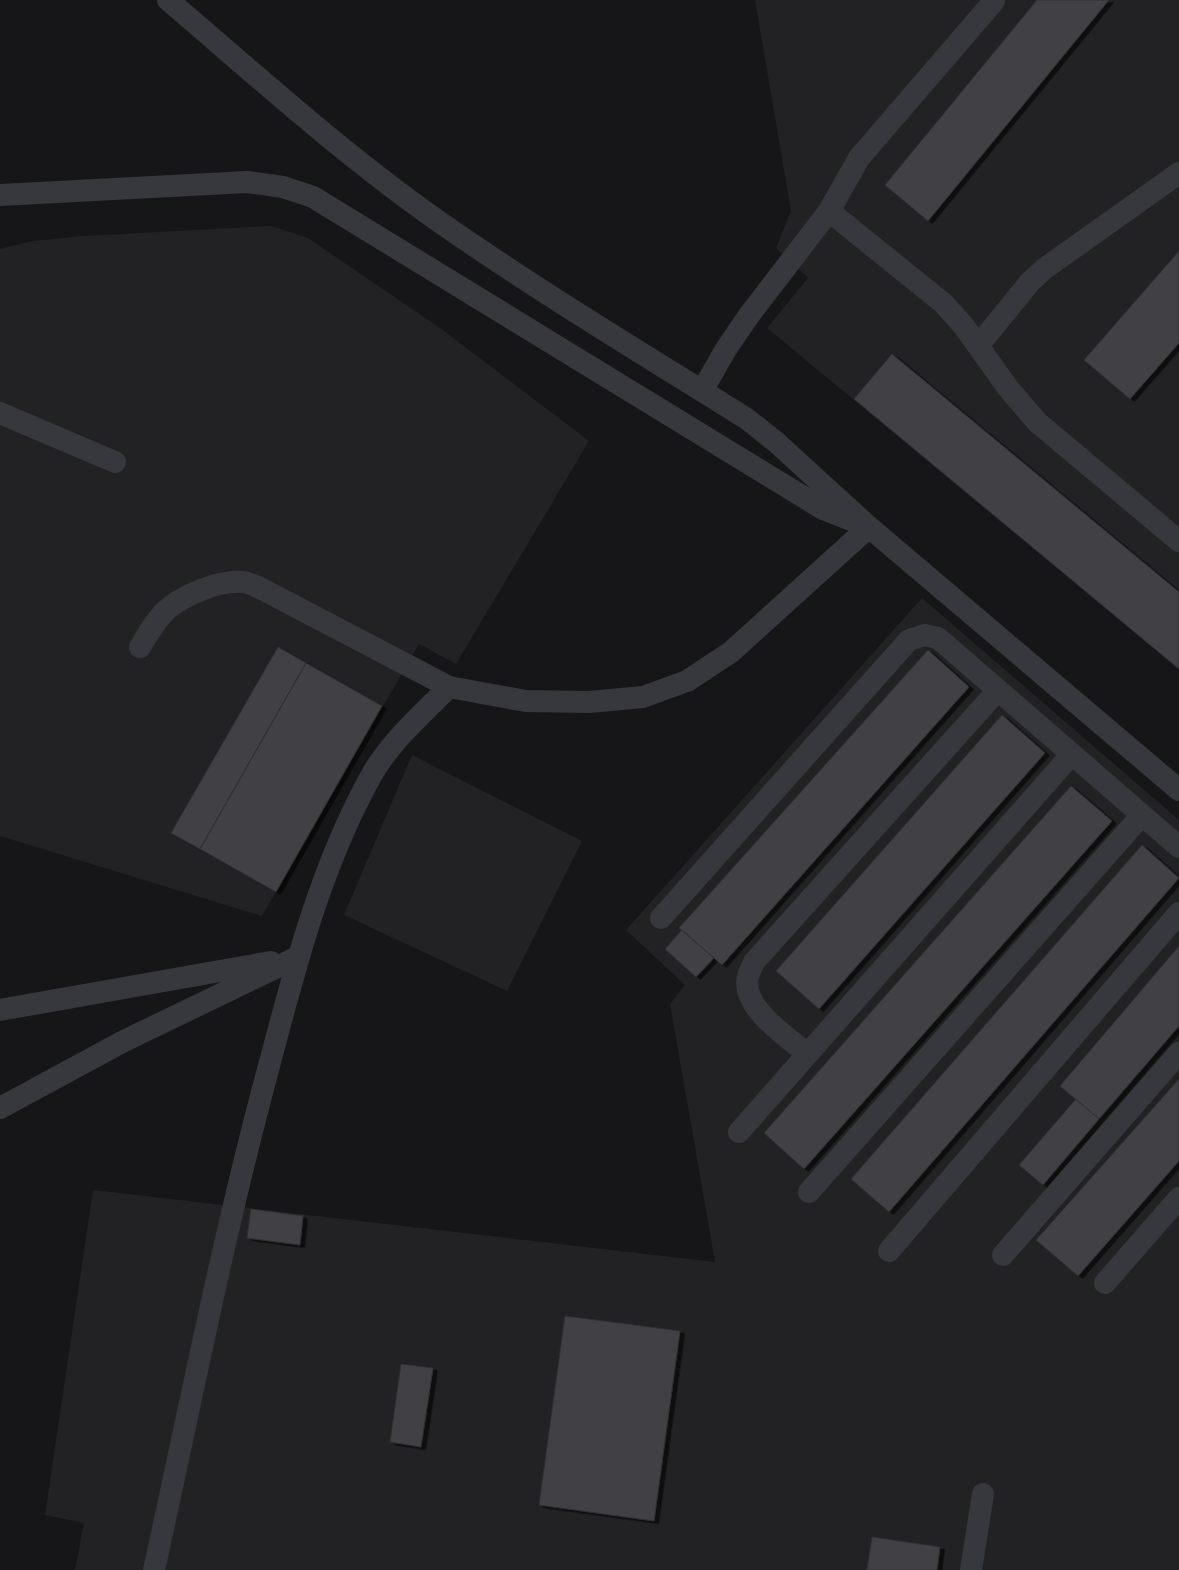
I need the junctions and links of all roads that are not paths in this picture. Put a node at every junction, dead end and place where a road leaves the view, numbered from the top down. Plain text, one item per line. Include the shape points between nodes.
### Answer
1 (168, 0) edge
2 (994, 1) edge
3 (1179, 173) edge
4 (0, 195) edge
5 (829, 211) junction
6 (978, 346) junction
7 (702, 390) junction
8 (0, 413) edge
9 (115, 462) dead end
10 (869, 527) junction
11 (1179, 541) edge
12 (140, 647) dead end
13 (449, 687) junction
14 (998, 690) junction
15 (1072, 754) junction
16 (1179, 790) edge
17 (1142, 815) junction
18 (1179, 847) edge
19 (1179, 913) edge
20 (661, 918) dead end
21 (298, 957) junction
22 (0, 1010) edge
23 (1179, 1053) edge
24 (807, 1054) junction
25 (0, 1108) edge
26 (739, 1132) dead end
27 (809, 1192) dead end
28 (1179, 1198) edge
29 (889, 1251) dead end
30 (1003, 1255) dead end
31 (1105, 1283) dead end
32 (982, 1494) dead end
33 (154, 1570) edge
34 (971, 1570) edge

1 - 7 street via 362,164 441,223
2 - 5 street via 859,158
3 - 6 street via 1044,269 1030,282
4 - 10 street via 247,182 283,187 313,197 824,509
5 - 6 street via 943,303
5 - 7 street via 750,314
6 - 11 street via 1008,388 1037,422
7 - 10 street via 747,419 776,442
8 - 9 street
10 - 13 street via 731,652 687,681 643,696 589,702 526,701
10 - 16 street
12 - 13 street via 170,607 222,583 243,582
13 - 21 street via 400,738 372,774 340,840
14 - 15 street
14 - 20 street via 938,638 925,635 909,640
14 - 24 street via 754,962 748,977 748,994 754,1008
15 - 17 street
15 - 24 street
17 - 18 street
17 - 27 street
19 - 29 street
21 - 22 street
21 - 25 street via 124,1041
21 - 33 street via 234,1207
23 - 30 street
24 - 26 street
28 - 31 street
32 - 34 street

